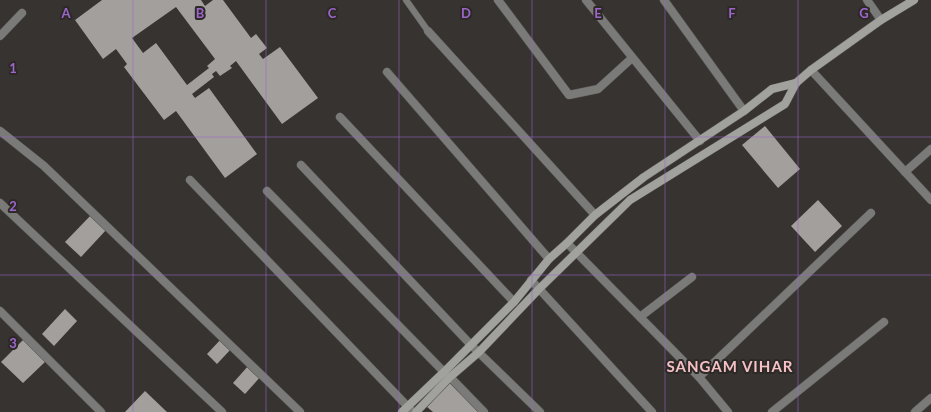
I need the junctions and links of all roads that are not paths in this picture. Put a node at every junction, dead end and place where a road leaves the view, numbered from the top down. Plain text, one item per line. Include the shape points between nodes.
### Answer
1 (406, 0) edge
2 (498, 0) edge
3 (586, 0) edge
4 (664, 0) edge
5 (867, 0) edge
6 (914, 0) edge
7 (22, 13) dead end
8 (881, 20) junction
9 (428, 31) joint
10 (0, 36) edge
11 (632, 58) junction
12 (811, 70) junction
13 (386, 72) dead end
14 (796, 83) junction
15 (744, 111) junction
16 (340, 117) dead end
17 (0, 131) edge
18 (700, 141) junction
19 (931, 149) edge
20 (301, 165) dead end
21 (905, 172) junction
22 (190, 180) dead end
23 (267, 191) dead end
24 (931, 200) edge
25 (0, 203) edge
26 (870, 213) dead end
27 (595, 214) junction
28 (567, 243) junction
29 (576, 252) junction
30 (549, 259) junction
31 (692, 277) dead end
32 (531, 280) junction
33 (539, 288) junction
34 (514, 302) junction
35 (0, 311) edge
36 (640, 317) junction
37 (884, 322) dead end
38 (471, 345) junction
39 (479, 352) junction
40 (447, 375) junction
41 (699, 378) junction
42 (931, 398) edge
43 (410, 410) edge
44 (101, 412) edge
45 (222, 412) edge
46 (300, 412) edge
47 (484, 412) edge
48 (540, 412) edge
49 (652, 412) edge
50 (728, 412) edge
51 (772, 412) edge
52 (915, 412) edge

1 - 9 lane
2 - 11 street via 569,96 598,88
3 - 11 street
4 - 15 street
5 - 8 street
6 - 8 street
7 - 10 street
8 - 12 street
9 - 27 street
11 - 18 street
12 - 14 street
12 - 21 street
13 - 30 street
14 - 15 street via 772,89
14 - 29 street via 784,104 630,200
15 - 18 street
16 - 34 street
17 - 46 street via 44,166
18 - 27 street via 644,177
19 - 21 street
20 - 38 street
21 - 24 street
22 - 43 street
23 - 40 street
25 - 45 street
26 - 41 street
27 - 28 street
28 - 29 street
28 - 30 street
29 - 33 street
29 - 36 street
30 - 32 street
31 - 36 street
32 - 33 street
32 - 34 street
33 - 39 street
33 - 49 street
34 - 38 street
35 - 44 street
36 - 41 street
37 - 51 street
38 - 39 street
38 - 40 street
39 - 40 street
39 - 48 street
40 - 43 street
40 - 47 street
41 - 50 street
42 - 52 street

